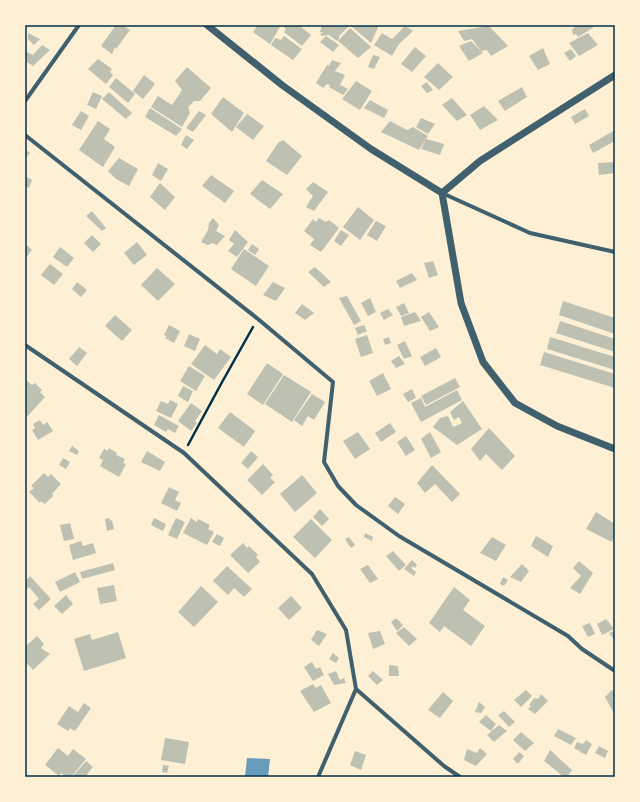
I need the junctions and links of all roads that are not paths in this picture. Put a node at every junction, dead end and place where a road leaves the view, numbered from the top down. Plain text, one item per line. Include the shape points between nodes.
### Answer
1 (79, 25) edge
2 (207, 25) edge
3 (615, 75) edge
4 (25, 101) edge
5 (25, 135) edge
6 (442, 193) junction
7 (615, 252) edge
8 (25, 345) edge
9 (615, 449) edge
10 (615, 671) edge
11 (356, 689) junction
12 (318, 777) edge
13 (460, 777) edge

1 - 4 street
2 - 6 street via 282,85 365,144
3 - 6 street via 480,161
5 - 10 street via 258,319 333,382 324,462 338,486 356,505 398,536 568,636 582,649
6 - 7 street via 530,233
6 - 9 street via 461,303 483,362 515,403 557,426
8 - 11 street via 184,453 312,574 346,630
11 - 12 street
11 - 13 street

